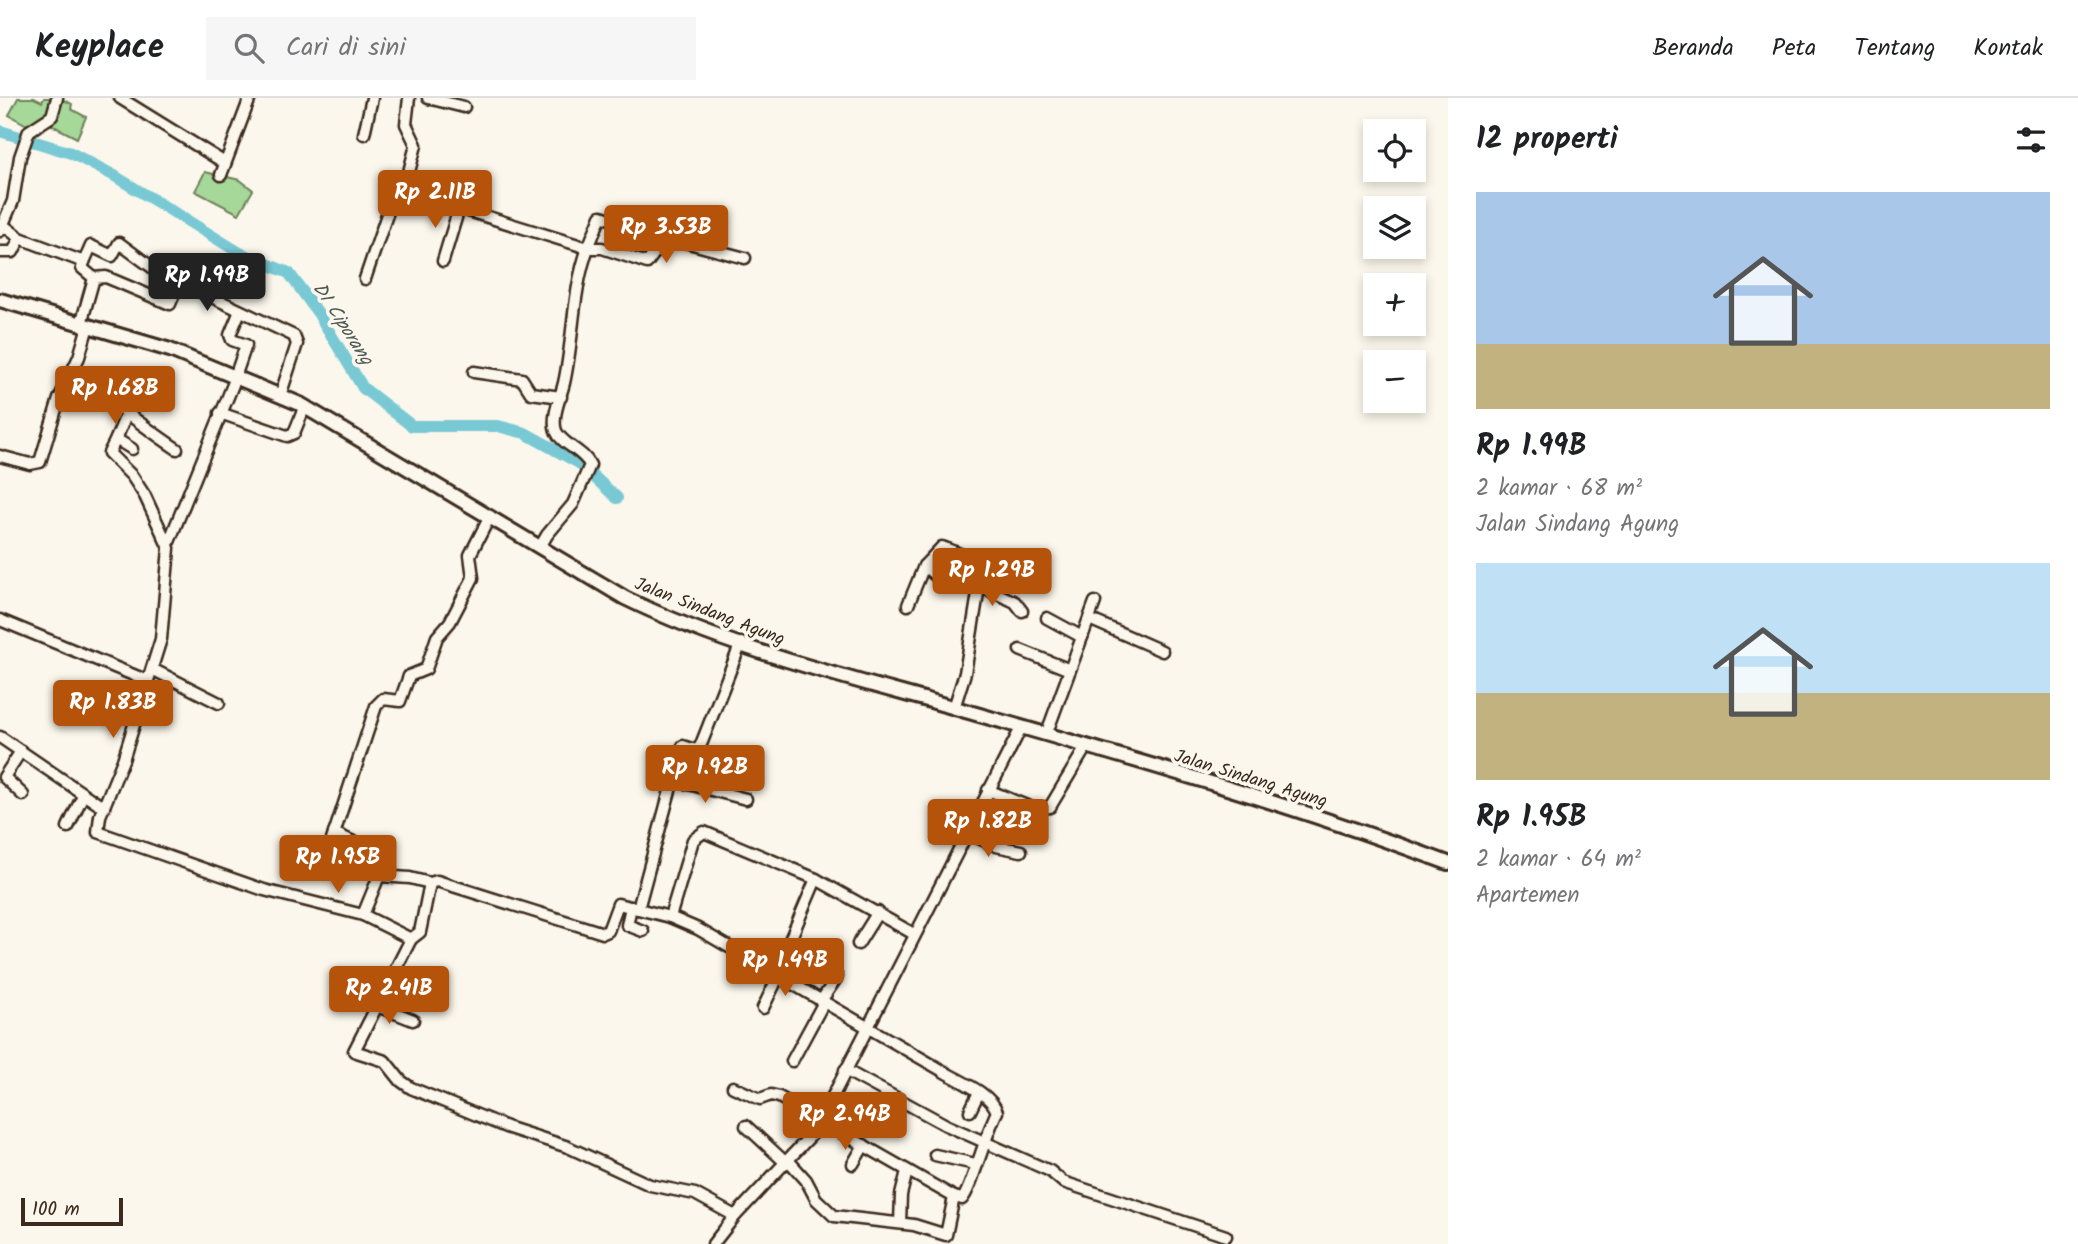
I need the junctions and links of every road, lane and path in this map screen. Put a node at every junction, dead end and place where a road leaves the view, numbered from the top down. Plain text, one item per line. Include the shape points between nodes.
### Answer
1 (57, 98) edge
2 (120, 98) edge
3 (250, 98) edge
4 (372, 98) edge
5 (409, 98) edge
6 (428, 98) edge
7 (464, 107) dead end
8 (364, 134) dead end
9 (225, 163) junction
10 (221, 175) dead end
11 (404, 191) junction
12 (460, 208) junction
13 (2, 228) edge
14 (666, 237) junction
15 (20, 238) junction
16 (588, 248) junction
17 (0, 252) edge
18 (745, 258) dead end
19 (443, 261) dead end
20 (84, 262) junction
21 (94, 278) junction
22 (365, 279) dead end
23 (179, 282) junction
24 (0, 300) edge
25 (240, 311) junction
26 (85, 325) junction
27 (474, 372) dead end
28 (71, 375) junction
29 (235, 377) junction
30 (280, 396) junction
31 (561, 397) junction
32 (305, 406) junction
33 (220, 412) junction
34 (126, 415) junction
35 (116, 439) junction
36 (132, 449) dead end
37 (177, 449) dead end
38 (0, 456) edge
39 (490, 516) junction
40 (169, 542) junction
41 (540, 547) junction
42 (923, 566) junction
43 (936, 576) dead end
44 (980, 586) junction
45 (1095, 602) dead end
46 (908, 605) dead end
47 (1023, 611) dead end
48 (1047, 618) dead end
49 (1089, 619) junction
50 (0, 620) edge
51 (1082, 637) junction
52 (741, 643) junction
53 (1020, 650) dead end
54 (1162, 651) dead end
55 (152, 669) junction
56 (1070, 670) junction
57 (148, 681) junction
58 (219, 703) dead end
59 (954, 708) junction
60 (1021, 728) junction
61 (1046, 735) junction
62 (0, 737) edge
63 (1086, 747) junction
64 (21, 751) junction
65 (673, 779) junction
66 (988, 790) junction
67 (23, 795) dead end
68 (83, 796) junction
69 (746, 799) dead end
70 (104, 808) junction
71 (68, 827) dead end
72 (334, 832) junction
73 (966, 832) junction
74 (1021, 851) dead end
75 (380, 854) dead end
76 (1448, 863) edge
77 (379, 876) junction
78 (816, 879) junction
79 (430, 883) junction
80 (635, 908) junction
81 (878, 912) junction
82 (363, 915) junction
83 (670, 917) junction
84 (643, 931) dead end
85 (914, 934) junction
86 (411, 939) junction
87 (858, 944) dead end
88 (777, 974) junction
89 (837, 977) dead end
90 (339, 991) dead end
91 (822, 1002) junction
92 (376, 1004) junction
93 (763, 1008) dead end
94 (413, 1020) dead end
95 (867, 1028) junction
96 (792, 1061) dead end
97 (845, 1070) junction
98 (733, 1087) dead end
99 (979, 1092) junction
100 (970, 1111) dead end
101 (821, 1119) junction
102 (746, 1126) dead end
103 (984, 1142) junction
104 (864, 1145) junction
105 (935, 1155) dead end
106 (787, 1162) junction
107 (853, 1164) dead end
108 (975, 1164) junction
109 (906, 1171) junction
110 (954, 1197) junction
111 (735, 1216) junction
112 (900, 1223) junction
113 (1226, 1236) dead end
114 (713, 1244) edge

1 - 13 street via 52,116 27,135 16,190
2 - 9 street
3 - 9 street
4 - 8 street
5 - 11 street via 406,124 416,145
6 - 7 street
9 - 10 street
11 - 12 street
11 - 22 street via 395,191
12 - 16 street
12 - 19 street
13 - 15 street
14 - 16 street via 646,263 602,248
14 - 16 street via 601,216
14 - 18 street
15 - 17 street via 13,252
15 - 20 street
16 - 31 street
20 - 21 street via 82,268
20 - 23 street via 91,246 112,256 119,243
21 - 23 street via 106,277 170,304
21 - 26 street
23 - 25 street
24 - 26 main road, Jalan Sindang Agung
25 - 29 street via 230,335 246,345
25 - 30 street via 296,339
26 - 28 street
26 - 29 main road, Jalan Sindang Agung
27 - 31 street via 522,379 531,393
28 - 34 street via 114,401
28 - 38 street via 40,462
29 - 30 main road, Jalan Sindang Agung
29 - 33 street
30 - 32 main road, Jalan Sindang Agung
31 - 41 street via 556,432 590,465 573,504
32 - 33 street via 294,433 287,436
32 - 39 main road, Jalan Sindang Agung
33 - 40 street
34 - 35 street
34 - 37 street
35 - 36 street
35 - 40 street via 110,455 132,476
39 - 41 main road, Jalan Sindang Agung
39 - 72 street via 470,555 473,578 450,622 437,636 426,669 409,676 400,701 383,699 376,706
40 - 55 street via 162,630
41 - 52 main road, Jalan Sindang Agung via 637,604
42 - 43 street
42 - 44 street via 942,547 976,566
42 - 46 street
44 - 47 street via 1015,602
44 - 59 street
45 - 49 street
48 - 51 street
49 - 51 street
49 - 54 street
50 - 57 street
51 - 56 street
52 - 59 main road, Jalan Sindang Agung
52 - 65 street via 700,747 681,748
53 - 56 street
55 - 57 street
55 - 58 street
56 - 61 street
57 - 70 street
59 - 60 main road, Jalan Sindang Agung
60 - 61 main road, Jalan Sindang Agung
60 - 66 street
61 - 63 main road, Jalan Sindang Agung
62 - 64 street
63 - 66 street via 1050,807 1034,810
63 - 76 main road, Jalan Sindang Agung via 1320,818
64 - 67 street via 4,777
64 - 68 street
65 - 69 street
65 - 80 street
66 - 73 street
68 - 70 street
68 - 71 street
70 - 82 street via 97,825 101,834 264,890
72 - 75 street
72 - 77 street via 330,850
73 - 74 street
73 - 85 street
77 - 79 street
77 - 82 street
78 - 81 street
78 - 83 street via 699,833
78 - 88 street
79 - 80 street via 437,881 603,933 608,931 617,904
79 - 86 street via 420,932
80 - 83 street
80 - 84 street via 627,925
81 - 85 street
81 - 87 street
82 - 86 street
83 - 88 street
85 - 95 street
86 - 92 street
88 - 91 street
88 - 93 street
89 - 91 street
90 - 92 street
91 - 95 street
91 - 96 street
92 - 94 street
92 - 111 street via 354,1051 385,1061 405,1084 506,1127 568,1147 650,1185 695,1194
95 - 97 street
95 - 99 street
97 - 101 street
97 - 103 street
98 - 101 street via 760,1099 774,1095
99 - 100 street
99 - 103 street via 997,1109
101 - 104 street
101 - 106 street
102 - 106 street
103 - 108 street
103 - 113 street via 1050,1171 1067,1184
104 - 107 street
104 - 109 street
105 - 108 street
106 - 111 street
106 - 112 street via 834,1216
108 - 110 street via 967,1195
109 - 110 street
109 - 112 street
110 - 112 street via 946,1235
111 - 114 street

